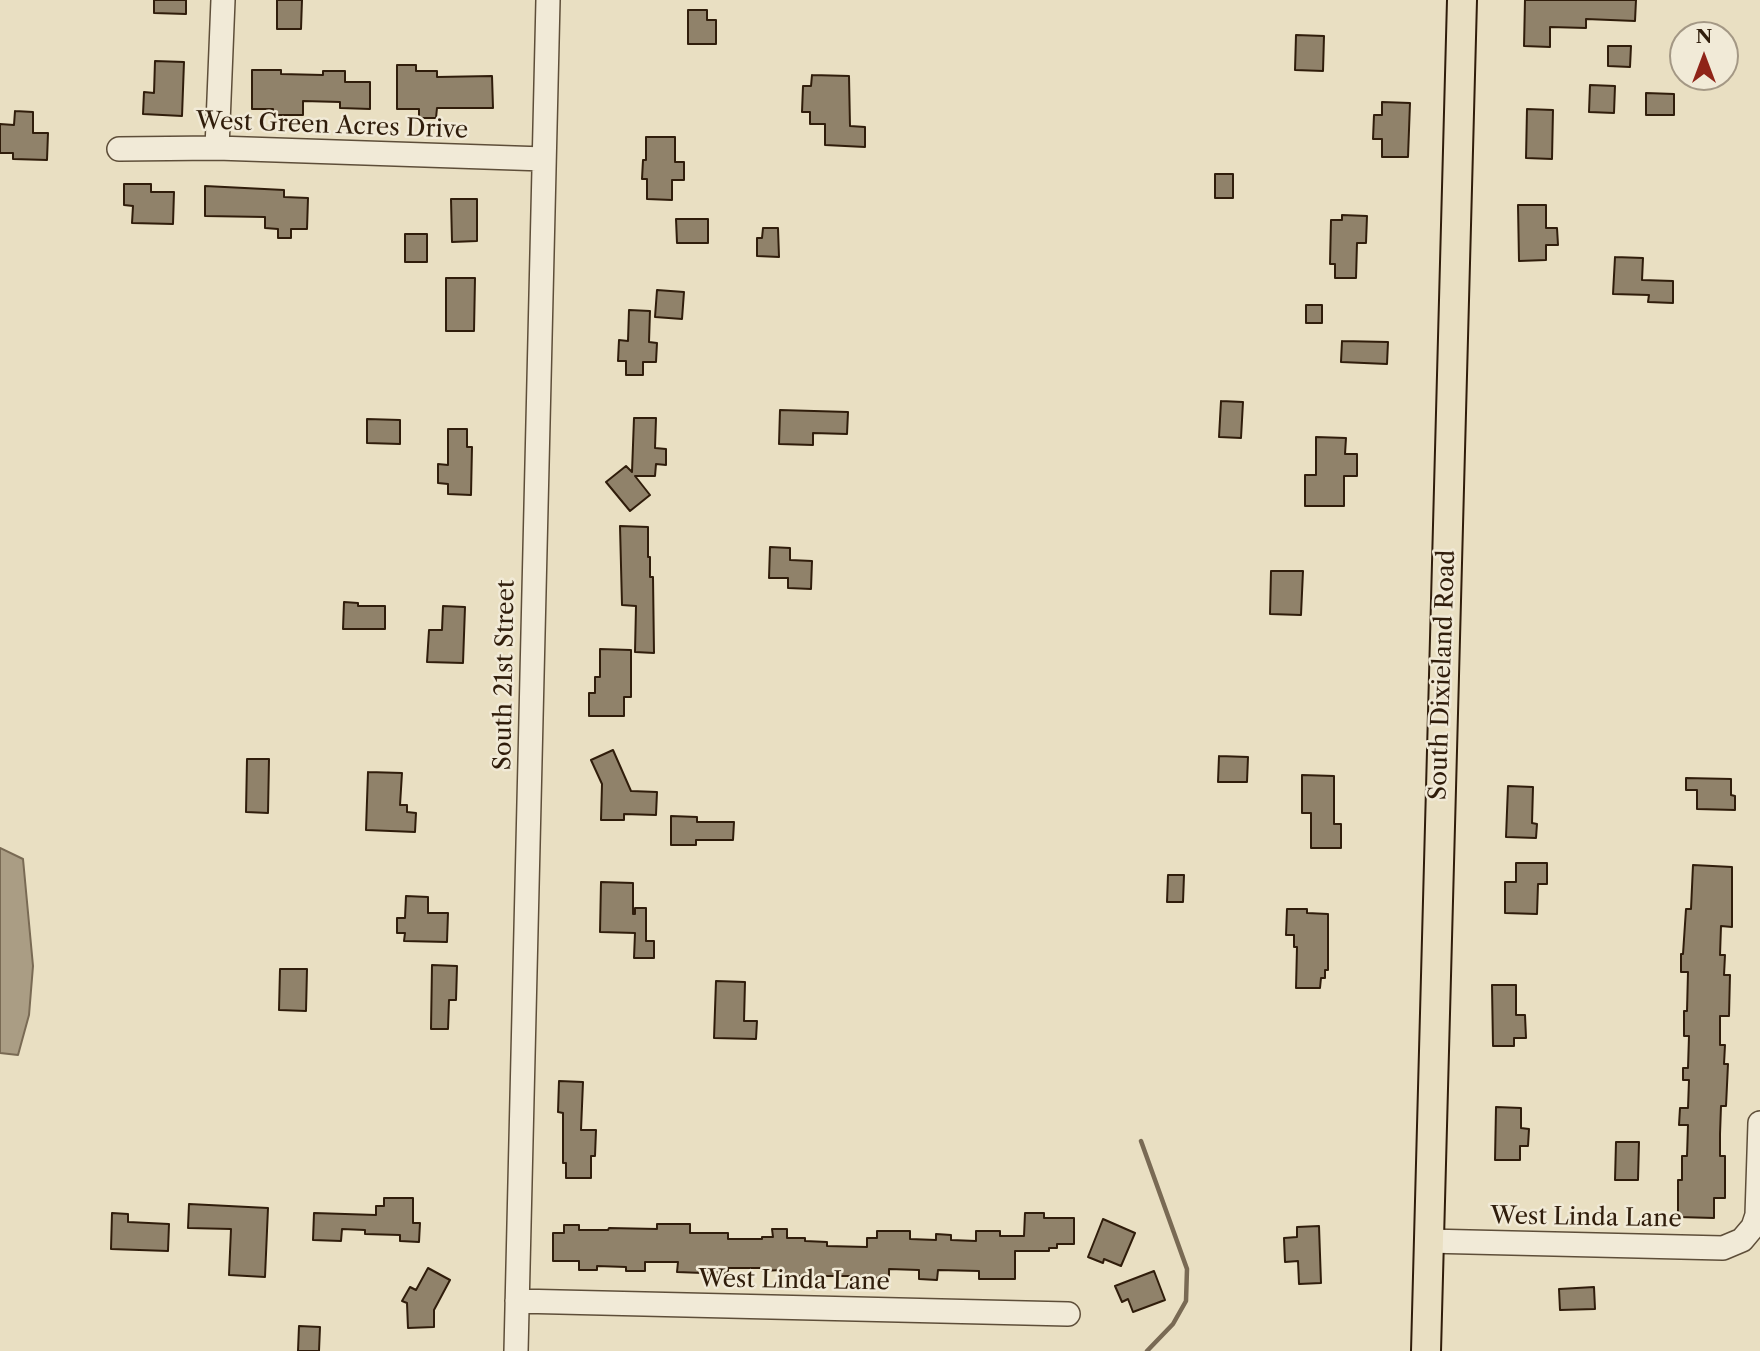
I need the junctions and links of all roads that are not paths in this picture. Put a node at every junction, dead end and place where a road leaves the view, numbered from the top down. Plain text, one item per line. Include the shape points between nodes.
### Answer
1 (223, 0) edge
2 (548, 0) edge
3 (1462, 0) edge
4 (217, 148) junction
5 (119, 149) dead end
6 (544, 159) junction
7 (1760, 1123) edge
8 (1427, 1241) junction
9 (517, 1301) junction
10 (1069, 1314) dead end
11 (516, 1351) edge
12 (1426, 1351) edge

1 - 4 street
2 - 6 street, South 21st Street
3 - 8 main road, South Dixieland Road
4 - 5 street, West Green Acres Drive
4 - 6 street, West Green Acres Drive
6 - 9 street, South 21st Street
7 - 8 street, West Linda Lane via 1757,1215 1742,1240 1723,1248
8 - 12 main road, South Dixieland Road
9 - 10 street, West Linda Lane
9 - 11 street, South 21st Street

